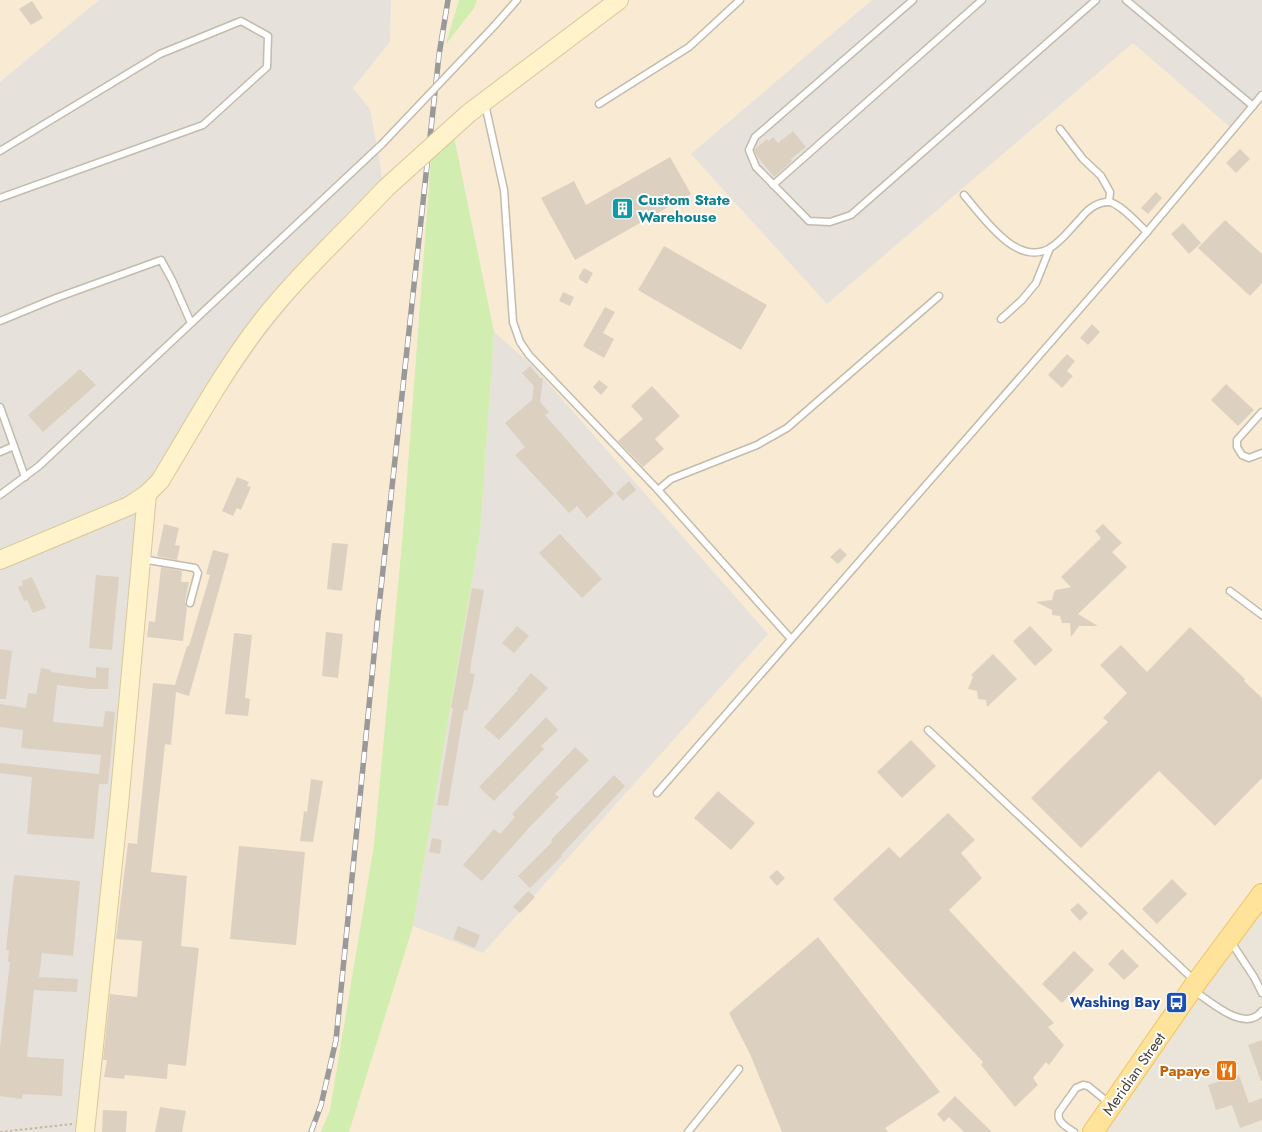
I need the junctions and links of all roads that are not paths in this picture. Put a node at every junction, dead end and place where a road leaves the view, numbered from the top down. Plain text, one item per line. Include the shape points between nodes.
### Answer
1 (517, 0) edge
2 (619, 0) edge
3 (740, 0) edge
4 (913, 0) edge
5 (982, 0) edge
6 (1096, 0) edge
7 (1126, 0) edge
8 (1262, 95) edge
9 (484, 100) junction
10 (599, 104) dead end
11 (1253, 106) junction
12 (1060, 129) dead end
13 (0, 151) edge
14 (773, 185) junction
15 (964, 195) dead end
16 (0, 198) edge
17 (1109, 202) junction
18 (1147, 232) junction
19 (1050, 248) junction
20 (939, 296) dead end
21 (1001, 319) dead end
22 (0, 321) edge
23 (191, 323) junction
24 (0, 407) edge
25 (1262, 412) edge
26 (14, 446) junction
27 (0, 452) edge
28 (1262, 453) edge
29 (25, 477) junction
30 (658, 490) junction
31 (147, 494) junction
32 (0, 495) edge
33 (141, 559) junction
34 (0, 560) edge
35 (1230, 591) dead end
36 (190, 603) dead end
37 (1262, 615) edge
38 (790, 639) junction
39 (928, 730) dead end
40 (657, 793) dead end
41 (1262, 894) edge
42 (1229, 939) junction
43 (1194, 986) junction
44 (1262, 993) edge
45 (1262, 1011) edge
46 (739, 1069) dead end
47 (1112, 1105) junction
48 (86, 1127) edge
49 (688, 1132) edge
50 (1074, 1132) edge
51 (1094, 1132) edge

1 - 23 lane, bridge via 382,144
2 - 9 main road
3 - 10 lane via 689,46
4 - 14 lane via 755,137 749,150 756,167
5 - 14 lane
6 - 14 lane via 851,215 830,222 809,220
7 - 11 lane
8 - 11 lane
9 - 30 lane via 504,190 513,322 520,342
9 - 31 main road, bridge via 386,188 281,299 231,364 160,481
11 - 18 lane
12 - 17 lane via 1101,176 1110,192
13 - 16 lane via 160,54 241,20 268,36 267,67 203,125
15 - 19 lane via 996,232 1018,249 1034,254
17 - 18 lane
17 - 19 lane via 1091,207
18 - 38 lane
19 - 21 lane via 1036,283
20 - 30 lane via 787,428 757,445 671,479
22 - 23 lane via 161,260
23 - 29 lane
24 - 26 lane
25 - 28 lane via 1237,440 1236,447 1249,458
26 - 27 lane
26 - 29 lane
29 - 32 lane
30 - 38 lane
31 - 33 main road
31 - 34 main road via 129,506
33 - 36 lane via 195,568 198,573
33 - 48 main road
35 - 37 lane
38 - 40 lane
39 - 43 lane
41 - 42 main road, Meridian Street
42 - 43 main road, Meridian Street
42 - 44 lane
43 - 45 lane via 1236,1018 1255,1018
43 - 47 main road, Meridian Street
46 - 49 lane
47 - 50 lane via 1088,1086 1076,1088 1058,1116 1060,1122
47 - 51 main road, Meridian Street

